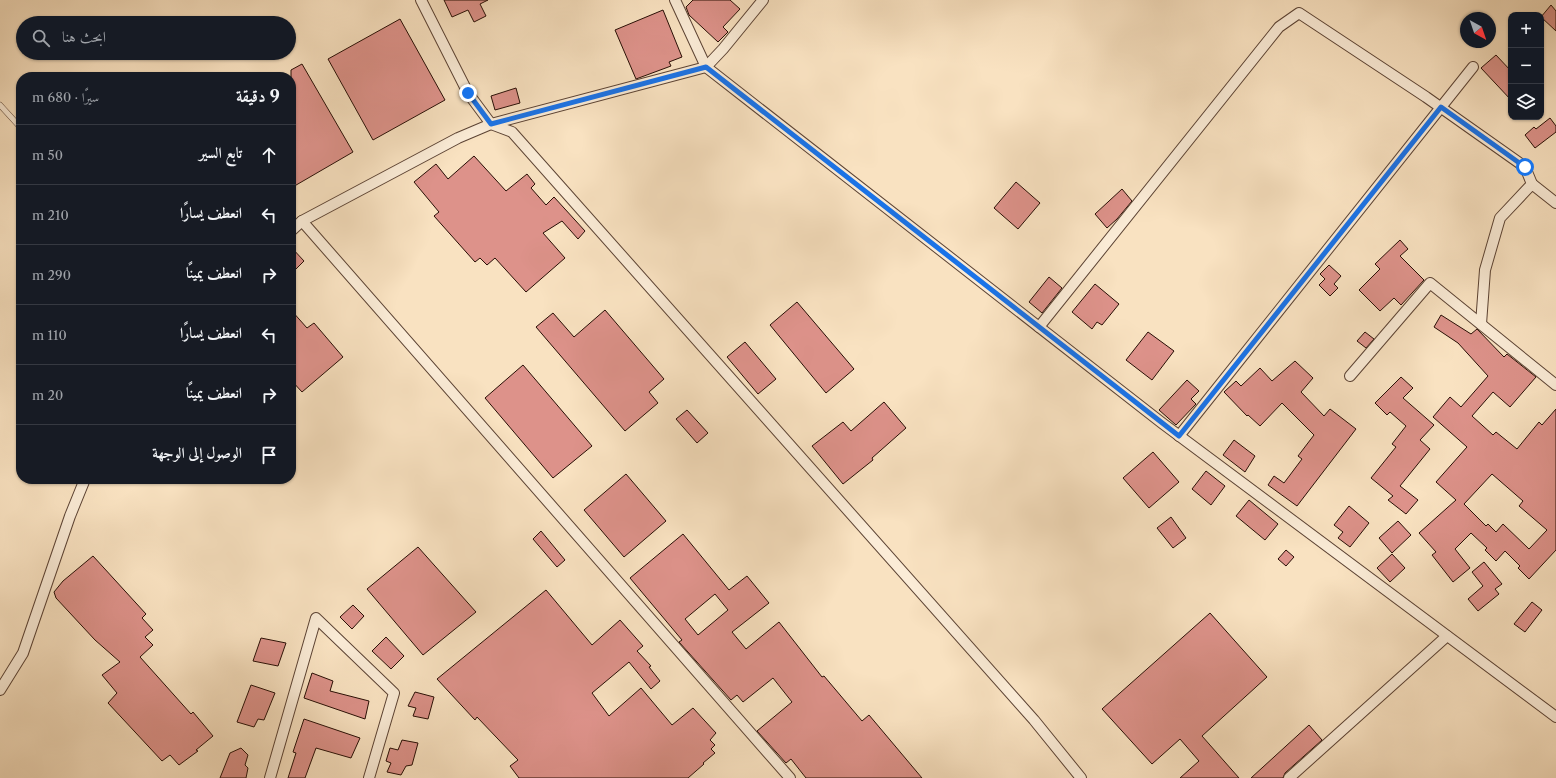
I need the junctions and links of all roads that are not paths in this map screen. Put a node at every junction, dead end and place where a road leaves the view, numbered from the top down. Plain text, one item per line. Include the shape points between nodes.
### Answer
1 (421, 0) edge
2 (675, 0) edge
3 (763, 0) edge
4 (706, 67) junction
5 (1473, 67) dead end
6 (0, 105) edge
7 (1441, 107) junction
8 (16, 123) edge
9 (491, 124) junction
10 (1532, 184) junction
11 (1556, 203) edge
12 (302, 221) junction
13 (296, 226) edge
14 (1481, 324) junction
15 (1039, 327) junction
16 (1350, 376) dead end
17 (1556, 385) edge
18 (1179, 436) junction
19 (83, 484) edge
20 (1447, 636) junction
21 (0, 690) edge
22 (1556, 717) edge
23 (270, 778) edge
24 (368, 778) edge
25 (790, 778) edge
26 (1082, 778) edge
27 (1289, 778) edge

1 - 9 street via 468,93
2 - 4 street
3 - 4 street
4 - 9 street
4 - 15 street
5 - 7 street
6 - 8 lane
7 - 10 street via 1525,167
7 - 15 street via 1299,13 1279,27
7 - 18 street
9 - 12 street via 458,138
9 - 26 street via 512,132 517,137 1034,720
10 - 11 street
10 - 14 street via 1500,218 1485,270
12 - 13 street
12 - 25 street
14 - 16 street via 1430,283
14 - 17 street
15 - 18 street
18 - 20 street
19 - 21 street via 23,653
20 - 22 street
20 - 27 street
23 - 24 street via 316,618 394,692

